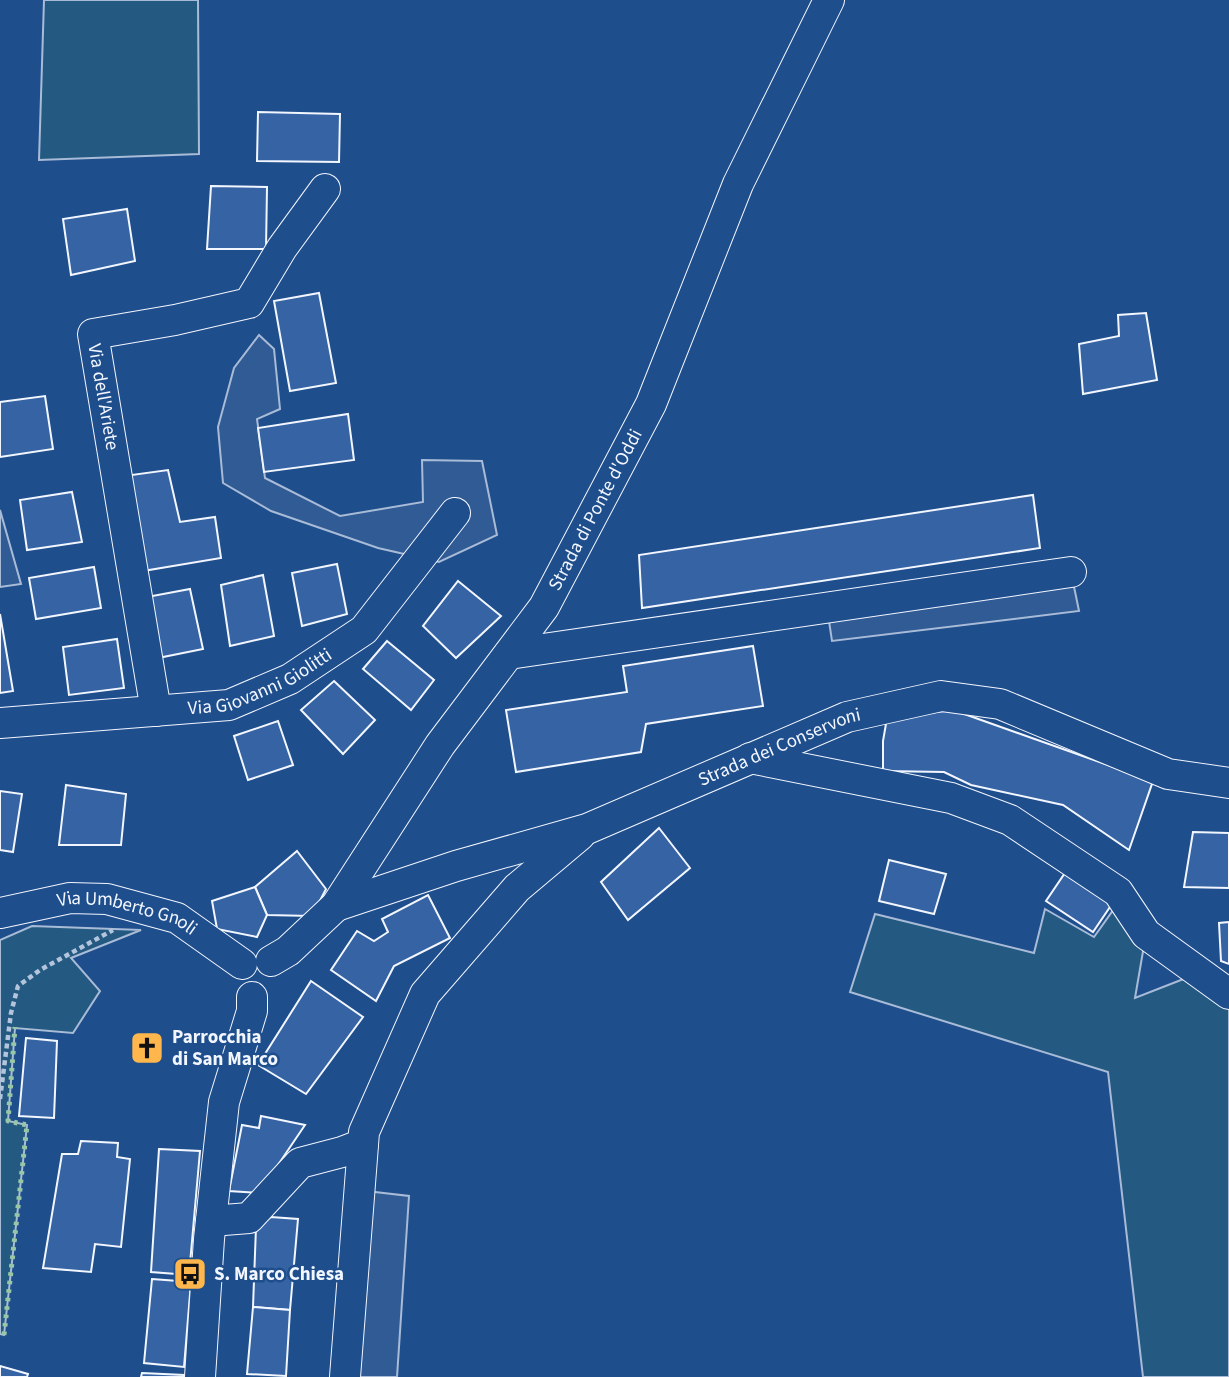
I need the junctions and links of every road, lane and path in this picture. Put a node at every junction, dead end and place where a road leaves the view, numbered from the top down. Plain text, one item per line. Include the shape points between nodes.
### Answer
1 (829, 0) edge
2 (325, 189) dead end
3 (455, 513) dead end
4 (1071, 572) dead end
5 (509, 654) junction
6 (156, 711) junction
7 (0, 723) edge
8 (750, 758) junction
9 (1229, 783) edge
10 (587, 829) junction
11 (336, 906) junction
12 (141, 908) junction
13 (0, 913) edge
14 (256, 963) junction
15 (1229, 994) edge
16 (0, 1045) edge
17 (8, 1046) junction
18 (0, 1099) edge
19 (363, 1144) junction
20 (211, 1221) junction
21 (200, 1377) edge
22 (345, 1377) edge

1 - 5 street, Strada di Ponte d'Oddi via 737,184 651,404 544,607
2 - 6 street, Via dell'Ariete via 250,303 93,334
3 - 6 street, Via Giovanni Giolitti via 364,630 290,679 229,705
4 - 5 street
5 - 11 street, Strada di Ponte d'Oddi via 440,745
6 - 7 street, Via Giovanni Giolitti
8 - 9 street, Strada dei Conservoni via 847,717 941,696 1000,704 1168,774
8 - 10 street, Strada dei Conservoni
8 - 15 street via 951,798 1010,820 1118,892 1146,934
10 - 11 street, Strada dei Conservoni
10 - 19 street via 517,888 425,993 364,1132
11 - 14 street, Strada di Ponte d'Oddi via 288,951
12 - 13 street, Via Umberto Gnoli via 107,899 70,898
12 - 14 street, Via Umberto Gnoli via 177,918
12 - 17 path via 116,928 18,986
14 - 20 street via 276,968 277,983 267,995 251,997 252,1011 224,1102
16 - 17 path
17 - 18 path
19 - 20 street via 300,1163 249,1218
19 - 22 street
20 - 21 street

